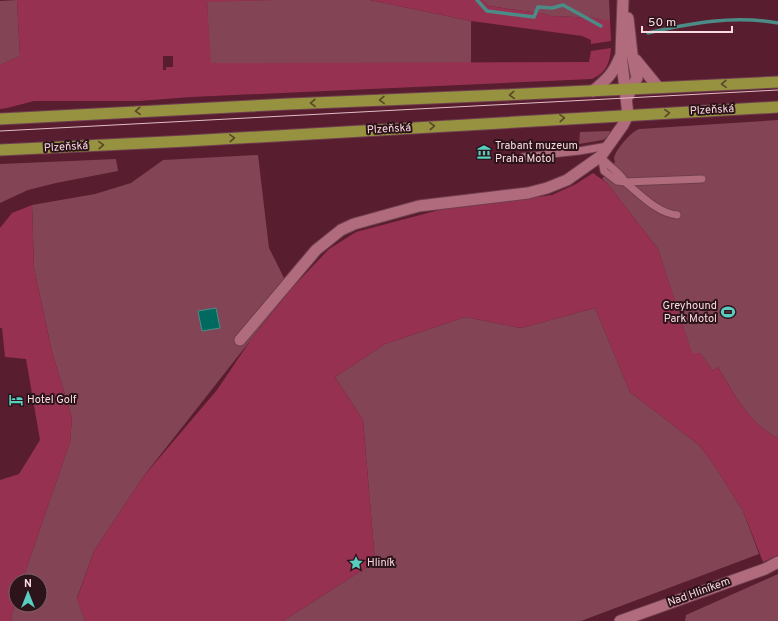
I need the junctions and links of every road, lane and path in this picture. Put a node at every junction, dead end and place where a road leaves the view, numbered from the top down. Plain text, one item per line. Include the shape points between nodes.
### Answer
1 (623, 0) edge
2 (626, 0) edge
3 (626, 54) junction
4 (778, 82) edge
5 (658, 87) junction
6 (593, 91) junction
7 (628, 92) junction
8 (778, 107) edge
9 (628, 115) junction
10 (0, 119) edge
11 (608, 146) junction
12 (0, 150) edge
13 (601, 156) junction
14 (523, 157) dead end
15 (702, 178) dead end
16 (625, 182) junction
17 (677, 215) dead end
18 (240, 340) dead end
19 (778, 562) edge
20 (620, 621) edge

1 - 3 street
2 - 3 street
3 - 5 street
3 - 6 street via 608,78
3 - 7 street via 637,78
4 -> 5 main road
5 - 7 main road
6 - 7 main road
6 -> 10 main road
7 - 9 street
9 -> 8 main road, Plzeňská
9 - 11 street
12 -> 9 main road, Plzeňská
11 - 13 street
11 - 14 lane
13 - 16 lane
13 - 18 street via 567,180 547,188 528,193 419,206 341,230 316,250
15 - 16 lane
16 - 17 lane via 656,207
19 - 20 street, Nad Hliníkem via 765,569

